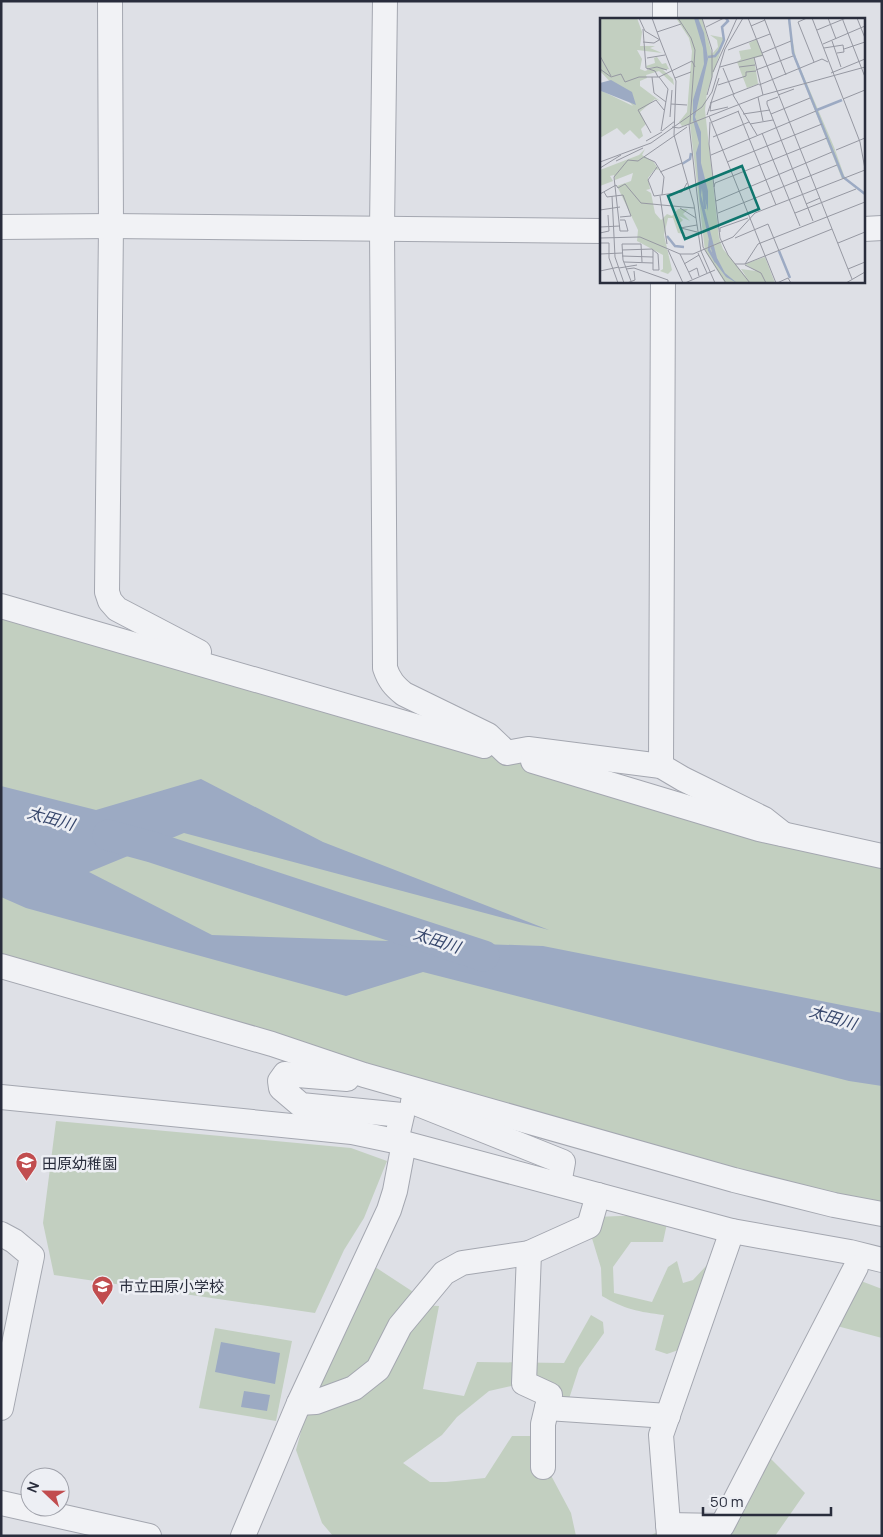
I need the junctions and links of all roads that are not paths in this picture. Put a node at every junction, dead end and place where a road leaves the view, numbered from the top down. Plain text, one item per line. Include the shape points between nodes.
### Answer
1 (110, 1) edge
2 (385, 1) edge
3 (665, 1) edge
4 (665, 18) edge
5 (111, 226) junction
6 (1, 227) edge
7 (382, 228) junction
8 (882, 228) edge
9 (866, 229) edge
10 (600, 231) edge
11 (663, 282) edge
12 (1, 606) edge
13 (234, 672) junction
14 (507, 753) junction
15 (661, 766) junction
16 (783, 834) junction
17 (882, 856) edge
18 (1, 966) edge
19 (364, 1075) junction
20 (1, 1097) edge
21 (400, 1142) junction
22 (558, 1184) junction
23 (598, 1195) junction
24 (882, 1214) edge
25 (732, 1231) junction
26 (1, 1234) edge
27 (820, 1246) junction
28 (529, 1253) junction
29 (882, 1260) edge
30 (856, 1267) junction
31 (882, 1276) edge
32 (299, 1403) junction
33 (1, 1408) edge
34 (547, 1408) junction
35 (668, 1416) junction
36 (543, 1467) dead end
37 (1, 1503) edge
38 (669, 1530) edge
39 (149, 1536) edge
40 (243, 1536) edge

1 - 5 street
2 - 7 street
3 - 4 street
5 - 6 street
5 - 7 street
5 - 13 street via 107,592 118,609
7 - 10 street
7 - 14 street via 385,668 393,685 404,694 488,736
8 - 9 street
11 - 15 street
12 - 13 street
13 - 14 street
14 - 15 street via 528,749
14 - 16 street
15 - 16 street via 764,819
16 - 17 street
18 - 19 street via 272,1044
19 - 21 street via 348,1080 285,1074 280,1081 281,1088 301,1105 402,1115
19 - 22 street via 385,1090 563,1162
19 - 24 street via 734,1180
20 - 21 street via 352,1132
21 - 22 street
21 - 32 street via 395,1191 389,1210
22 - 23 street
23 - 25 street
23 - 28 street via 589,1226
25 - 27 street
25 - 35 street
26 - 33 street via 32,1256
27 - 29 street
27 - 30 street via 842,1262
28 - 32 street via 462,1262 444,1273 400,1326 378,1369 354,1388 316,1402
28 - 34 street via 524,1383 550,1395
30 - 31 street
30 - 38 street via 722,1526
32 - 40 street
34 - 35 street
34 - 36 street via 543,1424
35 - 38 street via 661,1435
37 - 39 street

